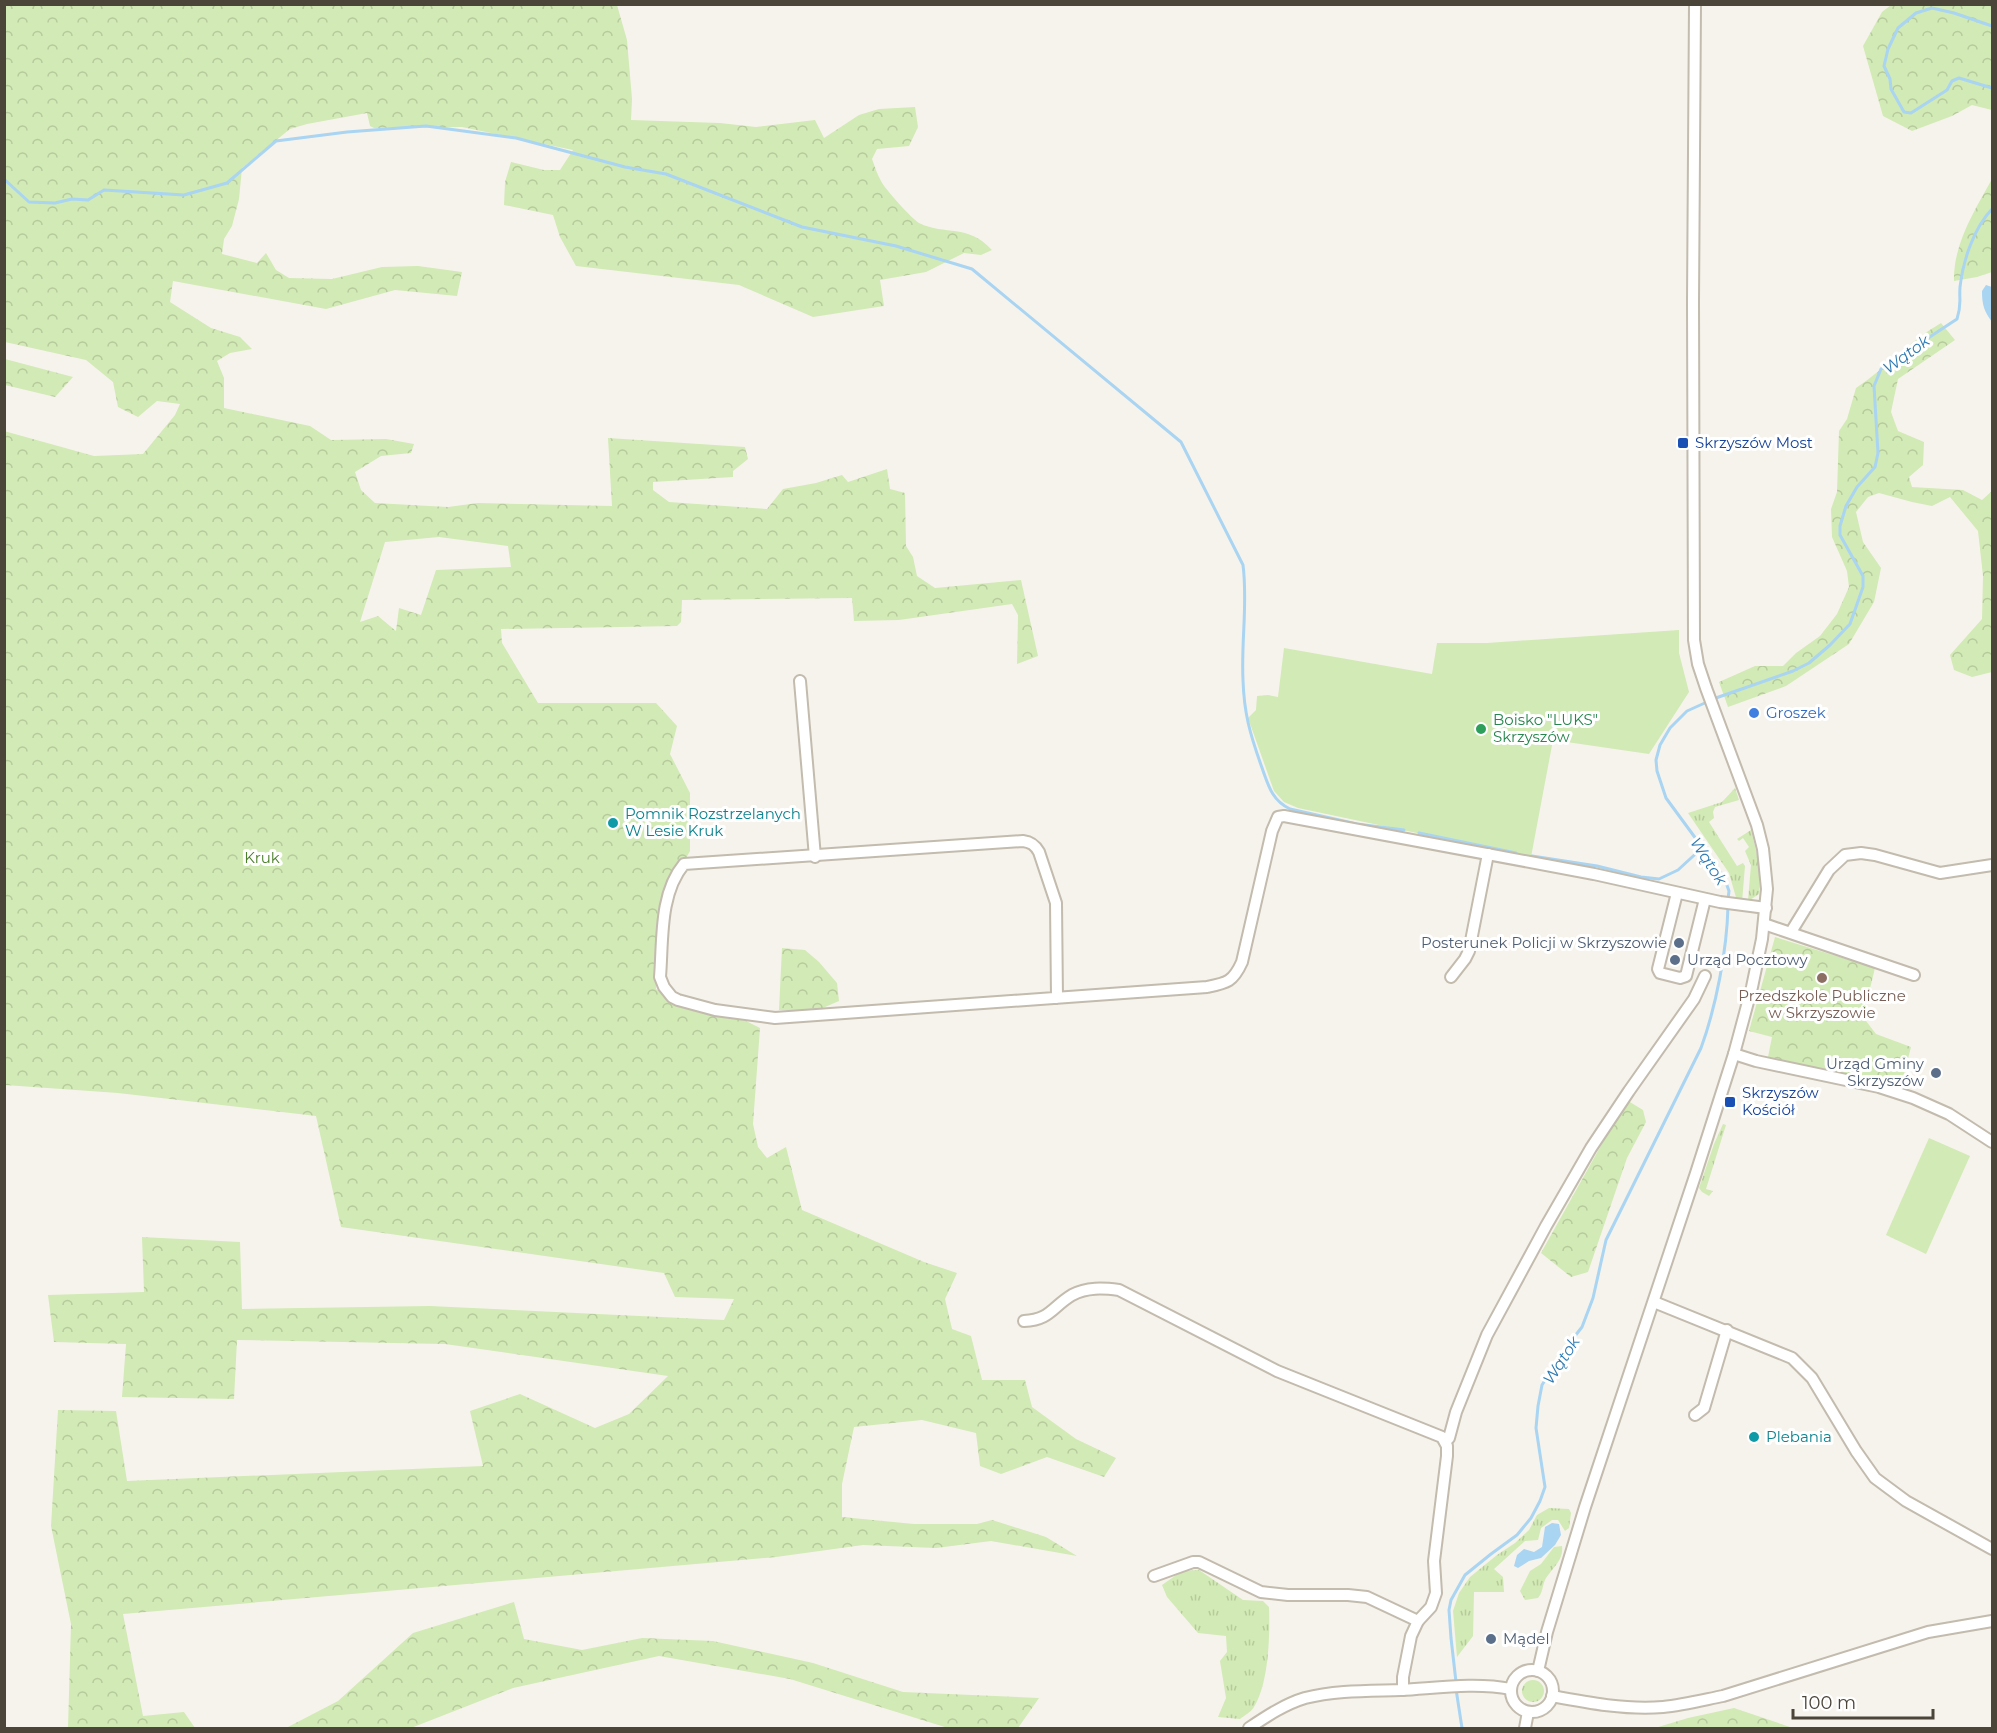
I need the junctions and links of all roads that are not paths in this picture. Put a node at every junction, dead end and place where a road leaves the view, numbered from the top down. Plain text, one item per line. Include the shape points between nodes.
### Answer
1 (1695, 4) edge
2 (800, 681) dead end
3 (1488, 854) junction
4 (815, 857) junction
5 (1992, 864) edge
6 (1677, 893) junction
7 (1705, 899) junction
8 (1766, 908) junction
9 (1764, 924) junction
10 (1791, 932) junction
11 (1914, 975) dead end
12 (1705, 976) dead end
13 (1451, 977) dead end
14 (1057, 998) junction
15 (1734, 1054) junction
16 (1992, 1142) edge
17 (1654, 1302) junction
18 (1024, 1322) dead end
19 (1727, 1330) junction
20 (1695, 1415) dead end
21 (1446, 1441) junction
22 (1992, 1549) edge
23 (1154, 1576) dead end
24 (1418, 1621) junction
25 (1992, 1621) edge
26 (1538, 1671) junction
27 (1511, 1689) junction
28 (1403, 1690) junction
29 (1552, 1696) junction
30 (1528, 1712) junction
31 (1249, 1728) edge
32 (1526, 1728) edge

1 - 8 street via 1693,626 1698,664 1760,836 1766,870
2 - 4 street
3 - 6 street
3 - 13 street via 1468,951
3 - 14 street via 1278,817 1242,962 1232,979 1207,987
4 - 14 street via 1032,843 1039,852 1056,903
4 - 14 street via 684,864 672,884 665,909 660,977 672,997 715,1010 775,1018
5 - 10 street via 1940,873 1875,855 1845,855 1829,870
6 - 7 street
6 - 7 street via 1658,969 1680,978 1686,976
7 - 8 street
8 - 9 street
9 - 10 street
9 - 15 street
10 - 11 street
12 - 21 street via 1694,999 1591,1148 1546,1226 1487,1335
15 - 16 street via 1907,1096 1949,1114
15 - 17 street
17 - 19 street
17 - 26 street via 1585,1507
18 - 21 street via 1043,1318 1077,1293 1093,1288 1119,1290 1277,1371 1438,1434
19 - 20 street via 1704,1408
19 - 22 street via 1792,1358 1812,1377 1875,1478 1906,1501
21 - 24 street via 1434,1561 1436,1593 1431,1607
23 - 24 street via 1199,1562 1262,1592 1367,1597
24 - 28 street via 1408,1646
25 - 29 street via 1928,1632 1698,1702 1633,1707
26 - 27 street via 1523,1672
26 - 29 street via 1551,1682
27 - 28 street via 1472,1686
27 - 30 street via 1517,1706
28 - 31 street via 1305,1698
29 - 30 street via 1541,1710
30 - 32 street

